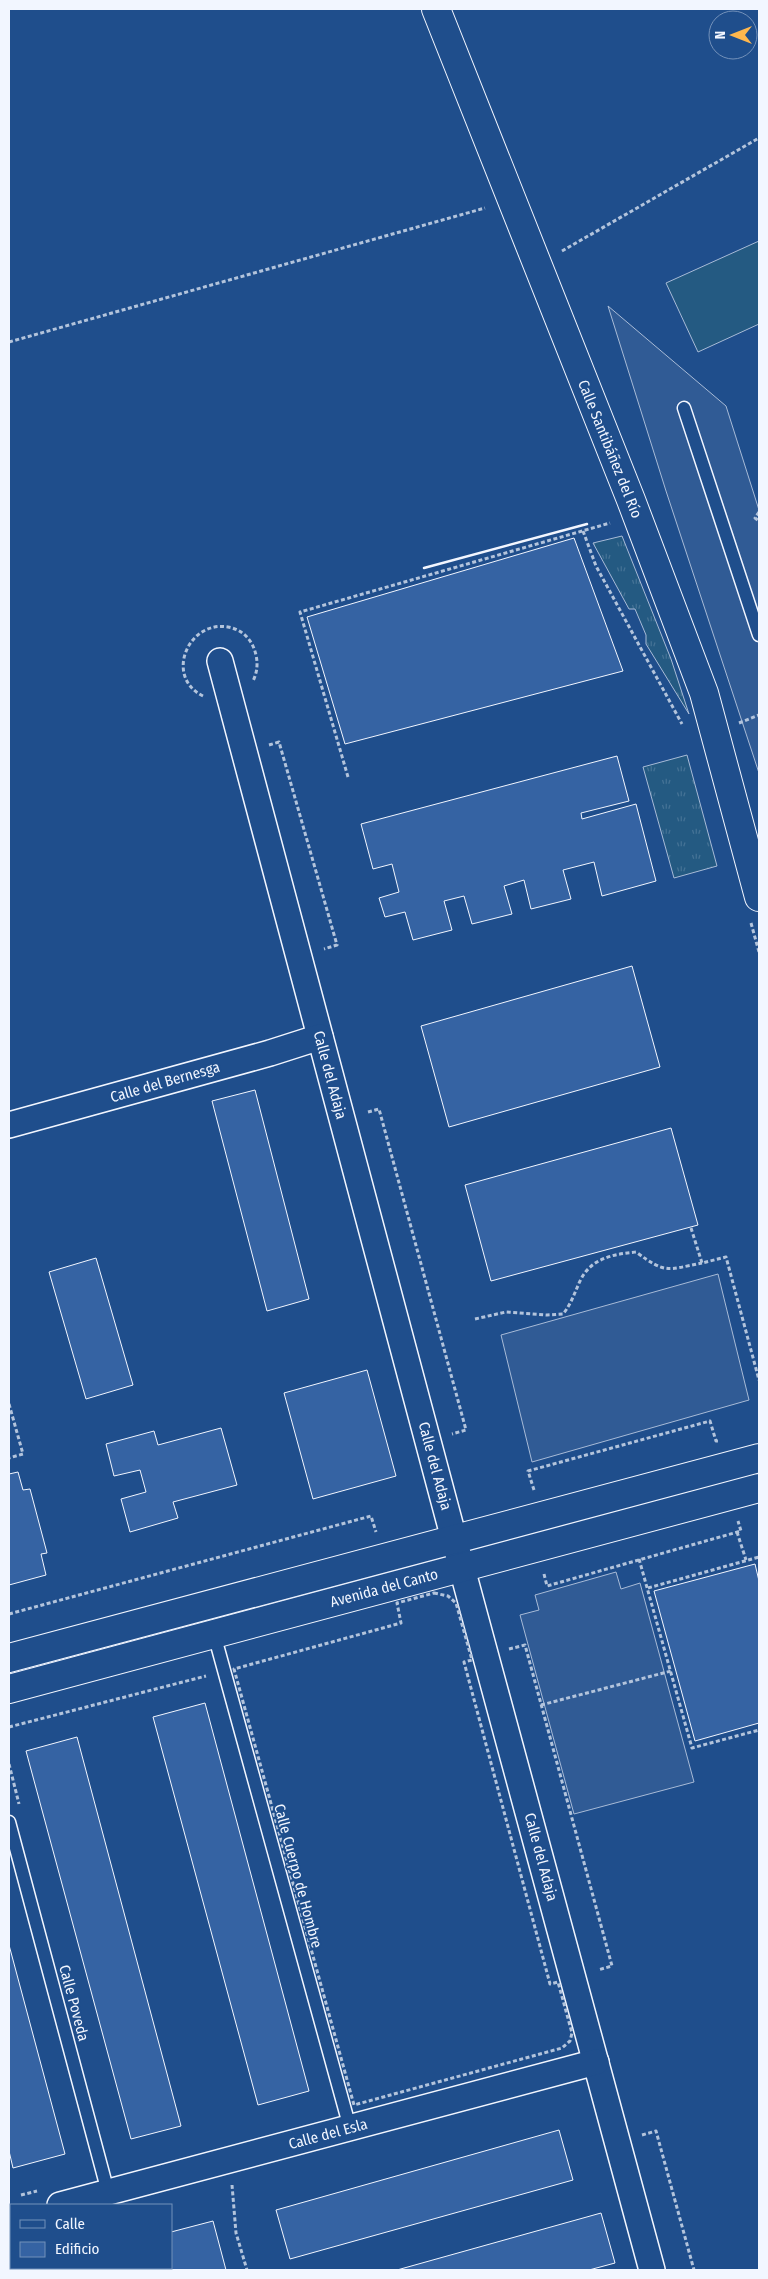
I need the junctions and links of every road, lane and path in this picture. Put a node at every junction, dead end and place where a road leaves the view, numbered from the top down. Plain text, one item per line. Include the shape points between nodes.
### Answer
1 (436, 9) edge
2 (759, 138) edge
3 (512, 202) junction
4 (538, 266) junction
5 (9, 342) edge
6 (684, 408) dead end
7 (759, 512) edge
8 (759, 520) edge
9 (611, 523) dead end
10 (583, 531) junction
11 (759, 635) edge
12 (220, 661) dead end
13 (759, 715) edge
14 (734, 725) dead end
15 (684, 728) dead end
16 (348, 776) dead end
17 (757, 882) edge
18 (320, 1037) junction
19 (9, 1125) edge
20 (692, 1228) dead end
21 (702, 1263) junction
22 (475, 1319) dead end
23 (759, 1380) edge
24 (9, 1404) edge
25 (9, 1458) edge
26 (759, 1458) edge
27 (759, 1488) edge
28 (736, 1513) dead end
29 (737, 1532) junction
30 (377, 1536) dead end
31 (454, 1539) junction
32 (759, 1557) edge
33 (639, 1559) junction
34 (746, 1560) junction
35 (462, 1566) junction
36 (543, 1571) dead end
37 (648, 1588) junction
38 (9, 1614) edge
39 (214, 1634) junction
40 (504, 1651) dead end
41 (9, 1658) edge
42 (670, 1671) junction
43 (216, 1673) dead end
44 (240, 1688) joint
45 (9, 1689) edge
46 (541, 1705) junction
47 (9, 1727) edge
48 (759, 1730) edge
49 (9, 1764) edge
50 (21, 1812) dead end
51 (9, 1822) edge
52 (592, 1972) dead end
53 (596, 2062) junction
54 (350, 2128) junction
55 (635, 2137) dead end
56 (231, 2182) dead end
57 (108, 2192) junction
58 (64, 2204) edge
59 (247, 2270) edge
60 (652, 2270) edge
61 (694, 2270) edge

1 - 3 main road, Calle Santibáñez del Río
2 - 4 path
3 - 4 main road, Calle Santibáñez del Río
3 - 5 path
4 - 17 main road, Calle Santibáñez del Río via 704,693
6 - 11 lane
7 - 8 path via 755,518
9 - 10 path
10 - 15 path via 596,566
10 - 16 path via 300,612
12 - 18 street, Calle del Adaja
13 - 14 path
18 - 19 street, Calle del Bernesga
18 - 31 street, Calle del Adaja
20 - 21 path
21 - 22 path via 670,1270 656,1267 636,1252 619,1253 595,1262 582,1277 571,1304 563,1314 506,1312
21 - 23 path via 726,1257
24 - 25 path via 23,1454
26 - 31 main road, Avenida del Canto
27 - 35 main road, Avenida del Canto
28 - 29 path via 740,1531
29 - 33 path
29 - 34 path
30 - 38 path via 371,1516
31 - 35 street, Calle del Adaja
31 - 41 main road, Avenida del Canto
32 - 34 path
33 - 36 path via 546,1586
33 - 37 path
34 - 37 path
35 - 39 main road, Avenida del Canto
35 - 53 street, Calle del Adaja
37 - 42 path
39 - 45 main road, Avenida del Canto
39 - 54 lane, Calle Cuerpo de Hombre
40 - 46 path via 525,1645
42 - 46 path
42 - 48 path via 692,1748
43 - 47 path
44 - 44 path via 234,1668 401,1623 397,1603 434,1593 448,1596 456,1603 472,1660 464,1662 550,1984 558,1982 572,2033 570,2041 562,2048 354,2104
46 - 52 path via 612,1966
49 - 50 path
51 - 57 lane, Calle Poveda
53 - 54 street, Calle del Esla
53 - 60 street, Calle del Adaja
54 - 57 street, Calle del Esla
55 - 61 path via 656,2131
56 - 59 path via 236,2233
57 - 58 street, Calle del Esla

